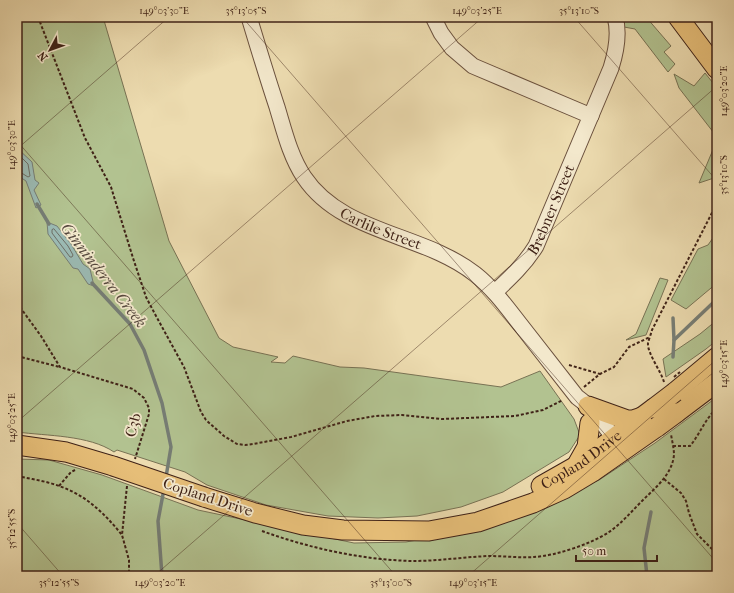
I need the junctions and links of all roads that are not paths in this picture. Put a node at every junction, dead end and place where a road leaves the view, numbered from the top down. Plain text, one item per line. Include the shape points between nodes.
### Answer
1 (249, 17) edge
2 (433, 17) edge
3 (615, 17) edge
4 (678, 17) edge
5 (717, 69) edge
6 (591, 116) junction
7 (495, 292) junction
8 (717, 358) edge
9 (717, 382) edge
10 (582, 405) junction
11 (656, 421) junction
12 (614, 444) junction
13 (17, 446) edge
14 (576, 466) junction
15 (429, 527) junction

1 - 7 street, Carlile Street via 292,155 304,177 320,196 339,211 361,222 428,247 452,259
2 - 6 street via 452,48 473,66
3 - 6 street, Brebner Street via 616,49
4 - 5 main road
6 - 7 street, Brebner Street via 536,246 514,274
7 - 10 street, Carlile Street
8 - 11 main road, Copland Drive, bridge via 670,390
9 - 11 main road, Copland Drive, bridge via 676,413
10 - 11 main road via 627,420
10 - 12 street, Carlile Street
10 - 14 main road via 587,447
11 - 12 main road, Copland Drive
12 - 14 main road, Copland Drive
12 - 15 main road, Copland Drive via 594,471 564,489 533,503 478,522
13 - 15 main road, Copland Drive, bridge via 66,452 255,513 303,525 382,531
14 - 15 main road, Copland Drive via 508,503

